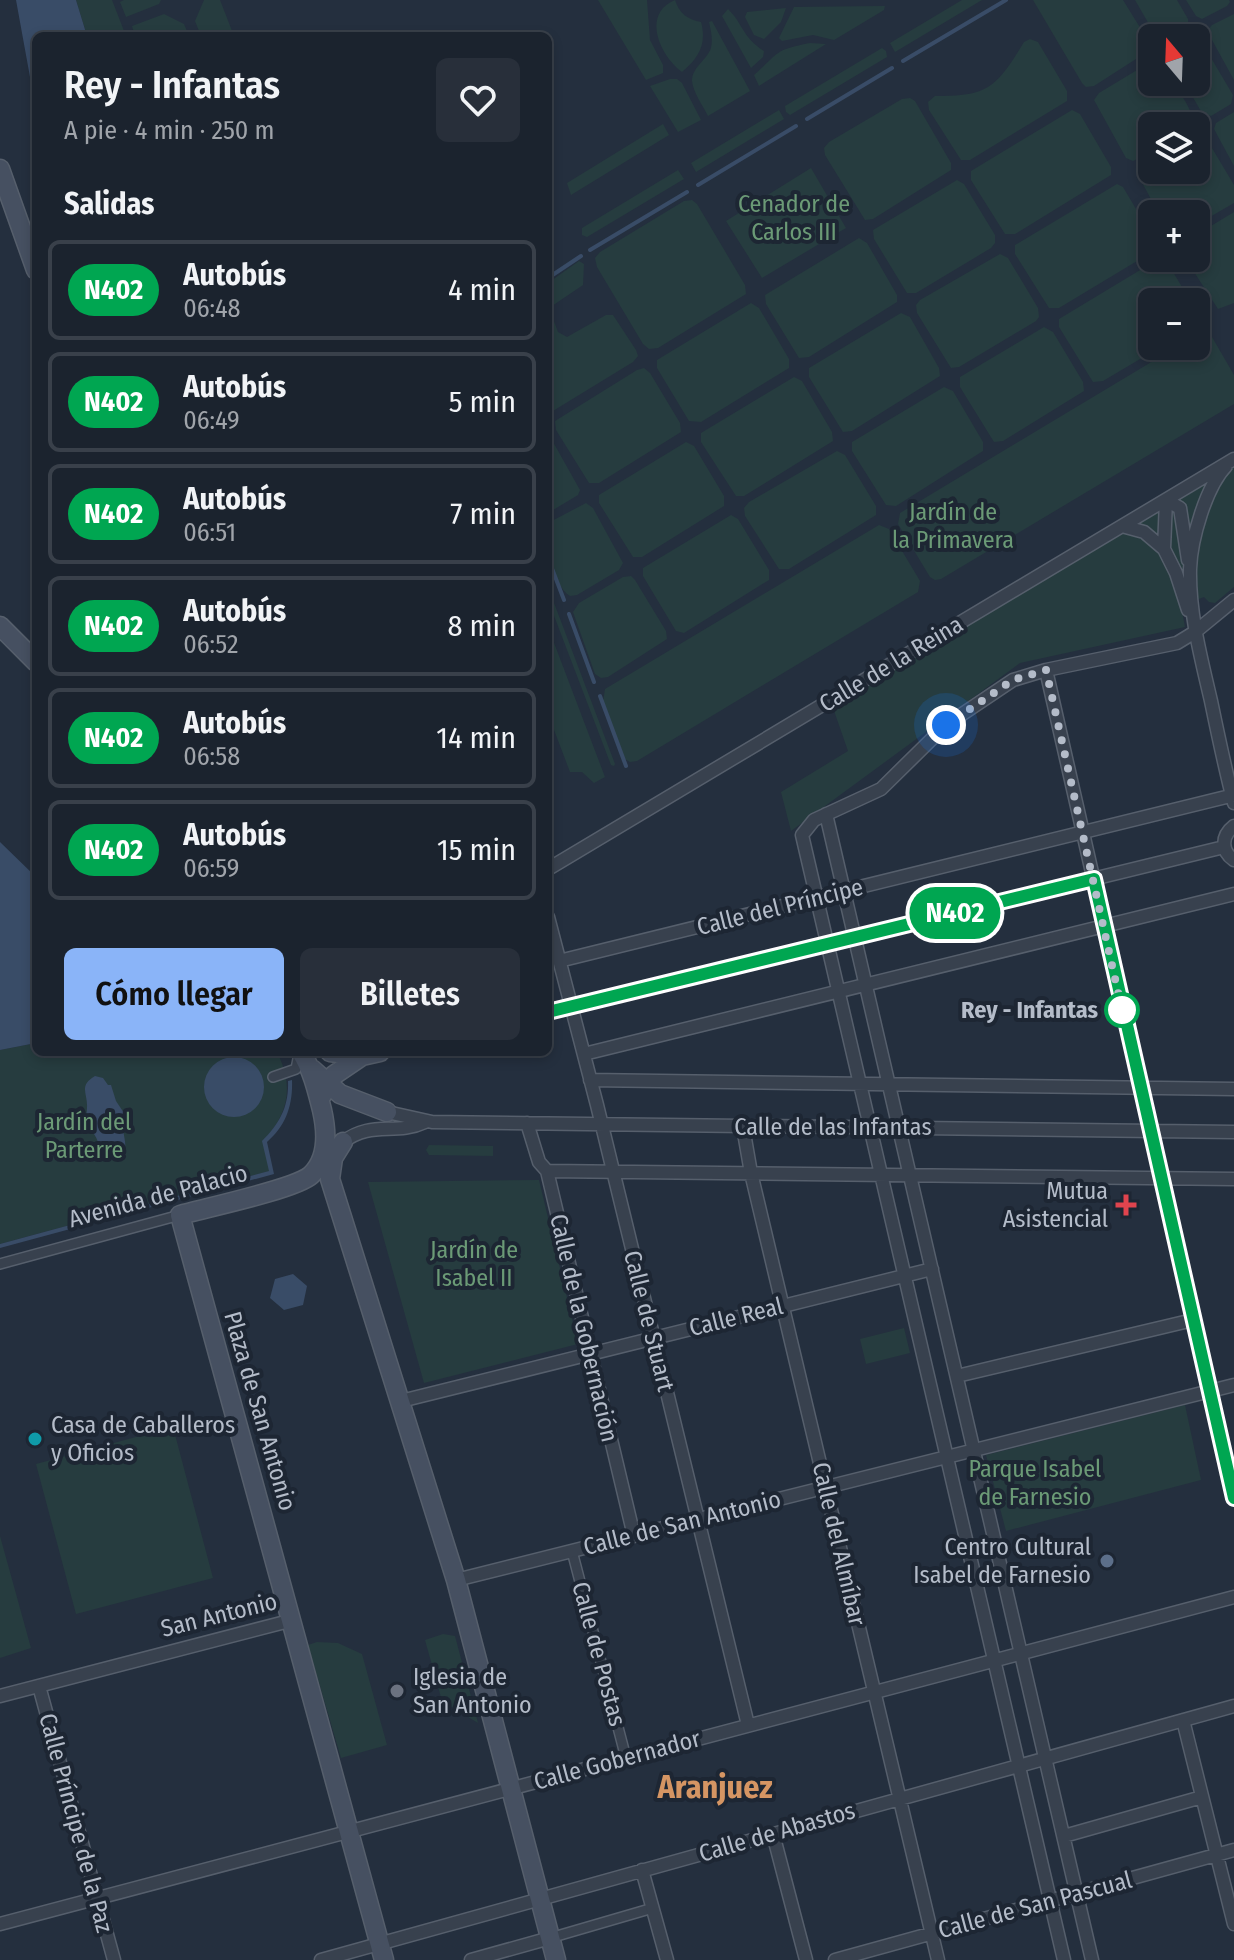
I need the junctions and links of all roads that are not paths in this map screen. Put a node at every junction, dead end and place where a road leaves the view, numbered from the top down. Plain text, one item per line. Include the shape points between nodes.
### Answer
1 (0, 169) edge
2 (32, 259) edge
3 (1233, 460) edge
4 (1166, 500) junction
5 (1122, 526) junction
6 (1164, 549) junction
7 (1190, 568) junction
8 (1234, 600) edge
9 (0, 626) edge
10 (1195, 632) junction
11 (32, 658) edge
12 (1046, 670) junction
13 (1233, 798) edge
14 (826, 814) junction
15 (1234, 826) edge
16 (1083, 832) junction
17 (1224, 847) junction
18 (1234, 860) edge
19 (552, 867) edge
20 (1094, 879) junction
21 (844, 891) junction
22 (1234, 894) edge
23 (816, 898) junction
24 (1103, 925) junction
25 (552, 933) edge
26 (854, 937) junction
27 (827, 944) junction
28 (559, 961) junction
29 (865, 984) junction
30 (838, 991) junction
31 (571, 1006) junction
32 (552, 1011) edge
33 (584, 1054) junction
34 (367, 1056) edge
35 (303, 1058) edge
36 (273, 1077) dead end
37 (590, 1080) junction
38 (859, 1083) junction
39 (888, 1084) junction
40 (1140, 1087) junction
41 (1234, 1089) edge
42 (323, 1092) junction
43 (387, 1112) joint
44 (429, 1122) junction
45 (527, 1123) junction
46 (601, 1124) junction
47 (743, 1127) junction
48 (869, 1127) junction
49 (898, 1127) junction
50 (1150, 1132) junction
51 (1234, 1132) edge
52 (343, 1142) joint
53 (327, 1168) junction
54 (547, 1171) junction
55 (612, 1172) junction
56 (751, 1173) junction
57 (880, 1174) junction
58 (910, 1174) junction
59 (1161, 1178) junction
60 (1234, 1179) edge
61 (180, 1215) junction
62 (0, 1264) edge
63 (932, 1269) junction
64 (904, 1276) junction
65 (783, 1306) junction
66 (1193, 1320) junction
67 (653, 1338) junction
68 (589, 1354) junction
69 (957, 1376) junction
70 (1234, 1385) edge
71 (1209, 1391) junction
72 (401, 1401) junction
73 (974, 1451) junction
74 (946, 1457) junction
75 (826, 1488) junction
76 (1234, 1498) edge
77 (697, 1520) junction
78 (634, 1536) junction
79 (572, 1551) junction
80 (456, 1580) junction
81 (1234, 1597) edge
82 (293, 1620) junction
83 (1022, 1655) junction
84 (994, 1662) junction
85 (39, 1686) junction
86 (875, 1692) junction
87 (0, 1696) edge
88 (1234, 1706) edge
89 (1183, 1720) junction
90 (748, 1725) junction
91 (626, 1758) junction
92 (1045, 1758) junction
93 (1018, 1765) junction
94 (509, 1789) junction
95 (1202, 1797) junction
96 (899, 1798) junction
97 (348, 1831) junction
98 (773, 1834) junction
99 (1064, 1836) junction
100 (1234, 1850) edge
101 (1217, 1855) junction
102 (642, 1870) junction
103 (1077, 1893) junction
104 (96, 1898) junction
105 (540, 1899) junction
106 (1050, 1900) junction
107 (653, 1908) junction
108 (0, 1924) edge
109 (1234, 1924) edge
110 (932, 1933) junction
111 (550, 1938) junction
112 (382, 1952) edge
113 (114, 1960) edge
114 (321, 1960) edge
115 (471, 1960) edge
116 (556, 1960) edge
117 (667, 1960) edge
118 (806, 1960) edge
119 (835, 1960) edge
120 (938, 1960) edge
121 (1064, 1960) edge
122 (1092, 1960) edge

1 - 2 main road
3 - 4 street, Calle de la Reina
3 - 7 street via 1219,474 1206,503
4 - 5 street, Calle de la Reina
4 - 6 street
4 - 7 street via 1180,508
5 - 6 street via 1144,532
5 - 19 street, Calle de la Reina
6 - 10 street
7 - 10 street
8 - 10 street
9 - 11 main road
10 - 12 street via 1177,643
10 - 13 street
12 - 14 street via 1013,680 946,725 881,789
12 - 16 street
13 - 16 street, Calle del Príncipe
14 - 21 street
14 - 23 street via 802,835
15 - 17 street via 1225,835
16 - 20 street
16 - 21 street, Calle del Príncipe
17 - 18 street
17 - 20 street, Calle del Príncipe
20 - 24 street
20 - 26 street, Calle del Príncipe
21 - 23 street, Calle del Príncipe
21 - 26 street
22 - 24 street
23 - 27 street
23 - 28 street, Calle del Príncipe
24 - 29 street
24 - 40 street
25 - 28 street, Calle de Stuart
26 - 27 street, Calle del Príncipe
26 - 29 street
27 - 30 street
27 - 31 street, Calle del Príncipe
28 - 31 street, Calle de Stuart
29 - 30 street
29 - 39 street
30 - 33 street
30 - 38 street
31 - 32 street, Calle del Príncipe
31 - 33 street, Calle de Stuart
33 - 37 street, Calle de Stuart
34 - 42 main road via 343,1068
35 - 36 street via 296,1069
35 - 42 main road
37 - 38 street, Calle de las Infantas
37 - 46 street, Calle de Stuart
38 - 39 street, Calle de las Infantas
38 - 48 street
39 - 40 street, Calle de las Infantas
39 - 49 street
40 - 41 street, Calle de las Infantas
40 - 50 street
42 - 43 main road
42 - 53 main road
43 - 44 street
44 - 45 street, Calle de las Infantas
44 - 52 street via 409,1130 360,1131
45 - 46 street, Calle de las Infantas
45 - 54 street, Calle de la Gobernación
46 - 47 street, Calle de las Infantas
46 - 55 street, Calle de Stuart
47 - 48 street, Calle de las Infantas
47 - 56 street, Calle del Almíbar
48 - 49 street, Calle de las Infantas
48 - 57 street
49 - 50 street, Calle de las Infantas
49 - 58 street
50 - 51 street, Calle de las Infantas
50 - 59 street
52 - 53 main road, Avenida de Palacio
53 - 61 main road, Avenida de Palacio via 297,1183
53 - 72 main road
54 - 55 street, Calle de las Infantas
54 - 68 street, Calle de la Gobernación
55 - 56 street, Calle de las Infantas
55 - 67 street, Calle de Stuart
56 - 57 street, Calle de las Infantas
56 - 65 street, Calle del Almíbar
57 - 58 street, Calle de las Infantas
57 - 64 street
58 - 59 street, Calle de las Infantas
58 - 63 street
59 - 60 street, Calle de las Infantas
59 - 66 street
61 - 62 street, Avenida de Palacio
61 - 82 main road, Plaza de San Antonio
63 - 64 street, Calle Real
63 - 69 street
64 - 65 street, Calle Real
64 - 74 street
65 - 67 street, Calle Real
65 - 75 street, Calle del Almíbar
66 - 69 street
66 - 71 street
67 - 68 street, Calle Real
67 - 77 street, Calle de Stuart
68 - 72 street, Calle Real
68 - 78 street, Calle de la Gobernación
69 - 73 street
70 - 71 street, Calle de San Antonio
71 - 73 street, Calle de San Antonio
71 - 76 street
72 - 80 main road
73 - 74 street, Calle de San Antonio
73 - 83 street
74 - 75 street, Calle de San Antonio
74 - 84 street
75 - 77 street, Calle de San Antonio
75 - 86 street, Calle del Almíbar
77 - 78 street, Calle de San Antonio
77 - 90 street, Calle de Stuart
78 - 79 street, Calle de San Antonio
79 - 80 street, Calle de San Antonio
79 - 91 street, Calle de Postas
80 - 94 main road
81 - 83 street, Calle Gobernador
82 - 85 street, San Antonio
82 - 97 main road, San Antonio
83 - 84 street, Calle Gobernador
83 - 92 street
84 - 86 street, Calle Gobernador
84 - 93 street
85 - 87 street
85 - 104 street, Calle Príncipe de la Paz
86 - 90 street, Calle Gobernador
86 - 96 street, Calle del Almíbar
88 - 89 street, Calle de Abastos
89 - 92 street, Calle de Abastos
89 - 95 street
90 - 91 street, Calle Gobernador
91 - 94 street, Calle Gobernador
92 - 93 street, Calle de Abastos
92 - 99 street
93 - 96 street, Calle de Abastos
93 - 106 street
94 - 97 street, Calle Gobernador
94 - 105 main road
95 - 99 street
95 - 101 street
96 - 98 street, Calle de Abastos
96 - 110 street, Calle del Almíbar
97 - 104 street, Calle Gobernador
97 - 112 main road, San Antonio
98 - 102 street, Calle de Abastos
98 - 118 street
99 - 103 street
100 - 101 street, Calle de San Pascual
101 - 103 street, Calle de San Pascual
101 - 109 street
102 - 105 street, Calle de Abastos
102 - 107 street
103 - 106 street, Calle de San Pascual
103 - 122 street
104 - 108 street, Calle Gobernador
104 - 113 street, Calle Príncipe de la Paz
105 - 111 main road
105 - 112 street, Calle de Abastos
106 - 110 street, Calle de San Pascual
106 - 121 street
107 - 111 street
107 - 117 street
110 - 119 street, Calle de San Pascual
110 - 120 street, Calle del Almíbar
111 - 115 street
111 - 116 main road
112 - 114 street, Calle de Abastos

